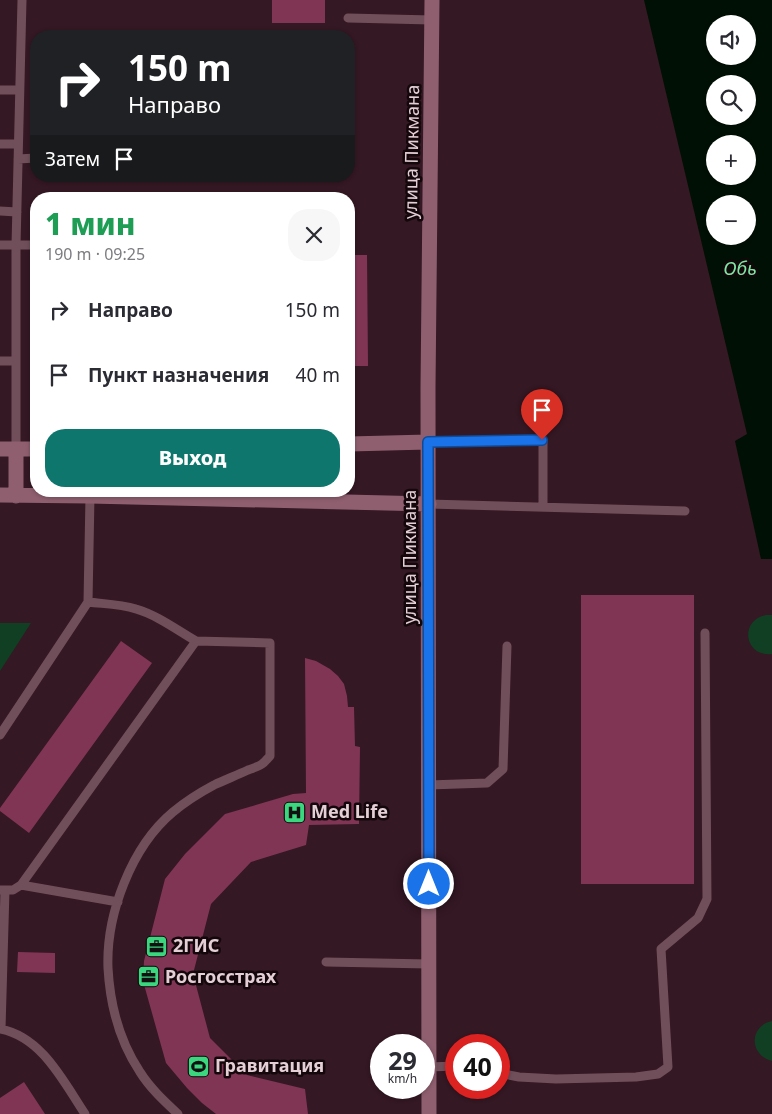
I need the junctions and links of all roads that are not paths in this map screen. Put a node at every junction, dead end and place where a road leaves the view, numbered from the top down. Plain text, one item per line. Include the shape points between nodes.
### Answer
1 (22, 0) edge
2 (432, 0) edge
3 (348, 18) dead end
4 (432, 20) junction
5 (0, 90) edge
6 (19, 90) junction
7 (0, 144) edge
8 (18, 144) junction
9 (30, 158) edge
10 (18, 159) junction
11 (0, 212) edge
12 (17, 212) junction
13 (0, 245) edge
14 (16, 245) junction
15 (30, 245) edge
16 (0, 360) edge
17 (16, 360) junction
18 (428, 442) junction
19 (355, 444) edge
20 (0, 449) edge
21 (16, 450) junction
22 (30, 450) edge
23 (0, 495) edge
24 (16, 496) junction
25 (30, 496) edge
26 (90, 497) edge
27 (132, 497) edge
28 (429, 504) junction
29 (543, 507) junction
30 (685, 511) dead end
31 (88, 602) junction
32 (705, 633) dead end
33 (196, 641) junction
34 (507, 646) dead end
35 (0, 734) edge
36 (429, 785) junction
37 (21, 885) junction
38 (3, 890) edge
39 (118, 902) junction
40 (326, 962) dead end
41 (429, 964) junction
42 (1, 1029) edge
43 (429, 1034) edge
44 (510, 1075) edge
45 (429, 1099) edge
46 (85, 1114) edge
47 (178, 1114) edge
48 (429, 1114) edge

1 - 6 lane
2 - 4 street, улица Пикмана
3 - 4 lane
4 - 18 street, улица Пикмана
5 - 6 lane
6 - 8 lane
7 - 8 lane
8 - 10 lane
9 - 10 lane
10 - 12 lane
11 - 12 lane
12 - 14 lane
13 - 14 lane
14 - 15 lane
14 - 17 lane
16 - 17 lane
17 - 21 lane
18 - 19 street
18 - 28 street, улица Пикмана
18 - 29 lane via 542,440
20 - 21 street
21 - 22 street
21 - 24 street
23 - 24 street
24 - 25 street
26 - 31 lane
27 - 28 street
28 - 29 lane
28 - 36 street, улица Пикмана
29 - 30 lane
31 - 33 lane via 138,610
31 - 35 lane
32 - 44 lane via 707,899 698,918 661,948 668,1066 658,1074 636,1077 556,1080
33 - 37 lane
33 - 39 lane via 270,643 270,756 262,764 192,798 171,814 150,836 136,858
34 - 36 lane via 503,769 487,783
36 - 41 street, улица Пикмана
37 - 38 lane via 13,890
37 - 39 lane
38 - 42 lane
39 - 47 lane via 108,967 116,1020 140,1073
40 - 41 lane
41 - 43 street, улица Пикмана
42 - 46 lane via 17,1033 42,1053
45 - 48 street, улица Пикмана

